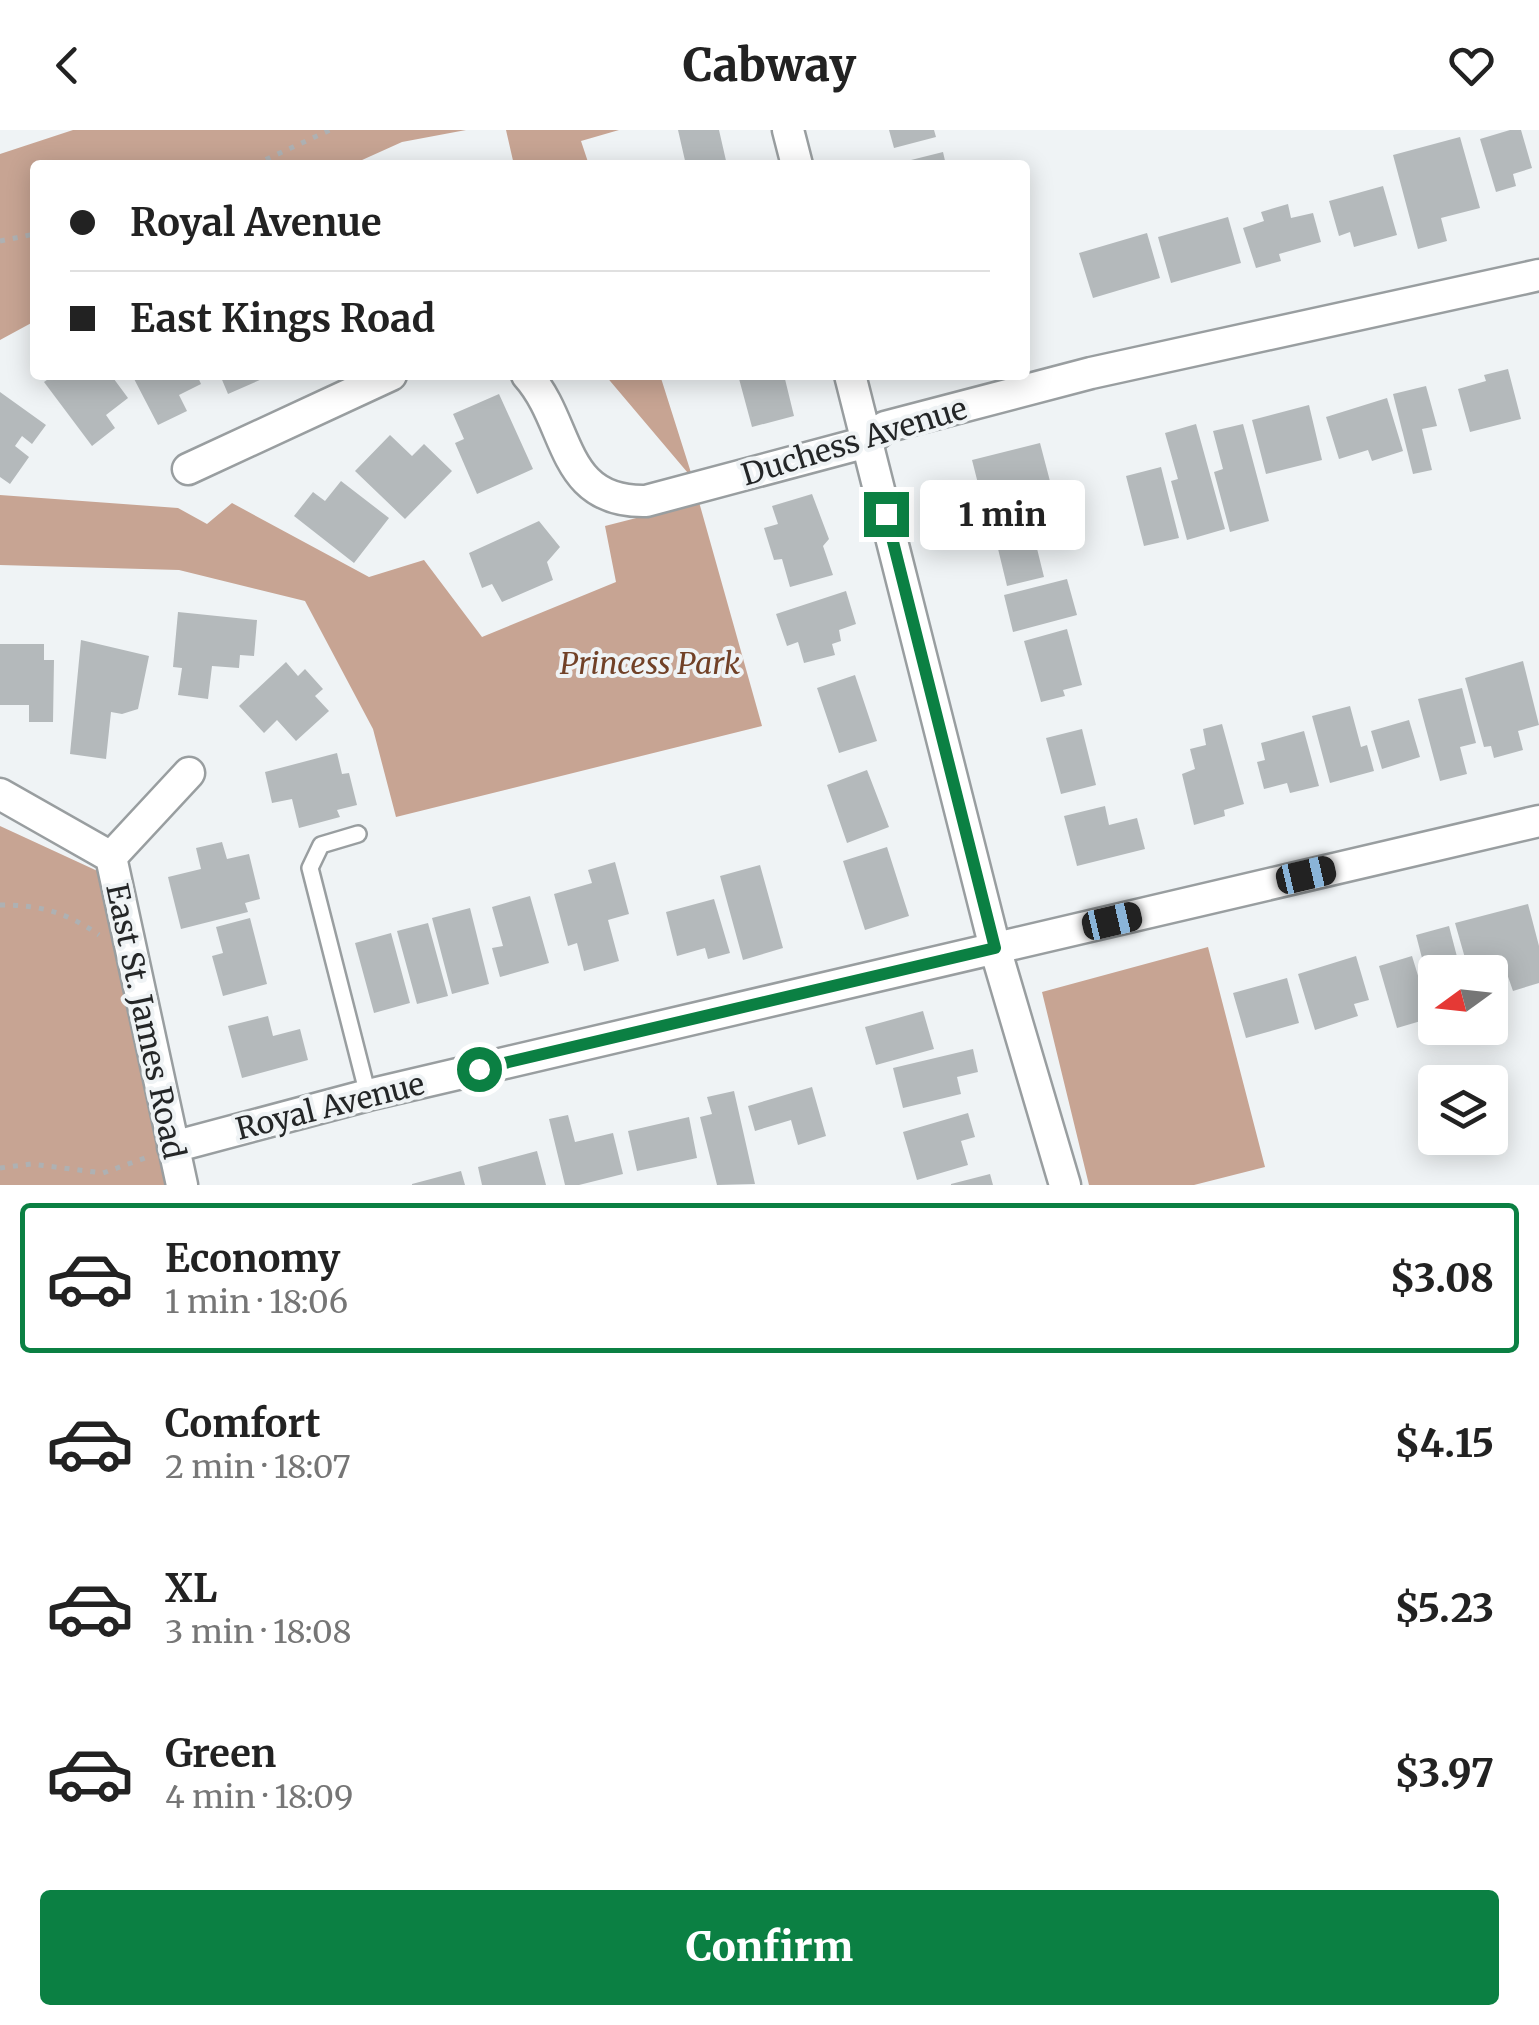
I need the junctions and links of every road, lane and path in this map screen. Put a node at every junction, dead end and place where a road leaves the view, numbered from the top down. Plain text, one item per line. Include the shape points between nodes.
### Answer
1 (330, 130) edge
2 (788, 130) edge
3 (265, 160) edge
4 (796, 160) edge
5 (30, 235) edge
6 (0, 241) edge
7 (1539, 275) edge
8 (380, 380) edge
9 (532, 380) edge
10 (851, 380) edge
11 (868, 442) junction
12 (188, 468) dead end
13 (190, 773) dead end
14 (0, 794) edge
15 (1539, 821) edge
16 (358, 834) dead end
17 (111, 858) junction
18 (0, 906) edge
19 (995, 948) junction
20 (135, 958) junction
21 (368, 1095) junction
22 (173, 1147) junction
23 (0, 1168) edge
24 (182, 1185) edge
25 (1065, 1185) edge

1 - 3 path
2 - 4 street
5 - 6 path
7 - 11 street, Duchess Avenue via 1091,373 885,427
8 - 12 street
9 - 11 street, Duchess Avenue via 588,486 623,502 646,502
10 - 11 street
11 - 19 street
13 - 17 street, East St. James Road
14 - 17 street, East St. James Road
15 - 19 street, Royal Avenue
16 - 21 lane via 321,845 310,868
17 - 20 street, East St. James Road
18 - 20 path via 37,905 83,924
19 - 21 street, Royal Avenue
19 - 25 street
20 - 22 street, East St. James Road
21 - 22 street, Royal Avenue
22 - 23 path via 103,1173 31,1164
22 - 24 street, East St. James Road

